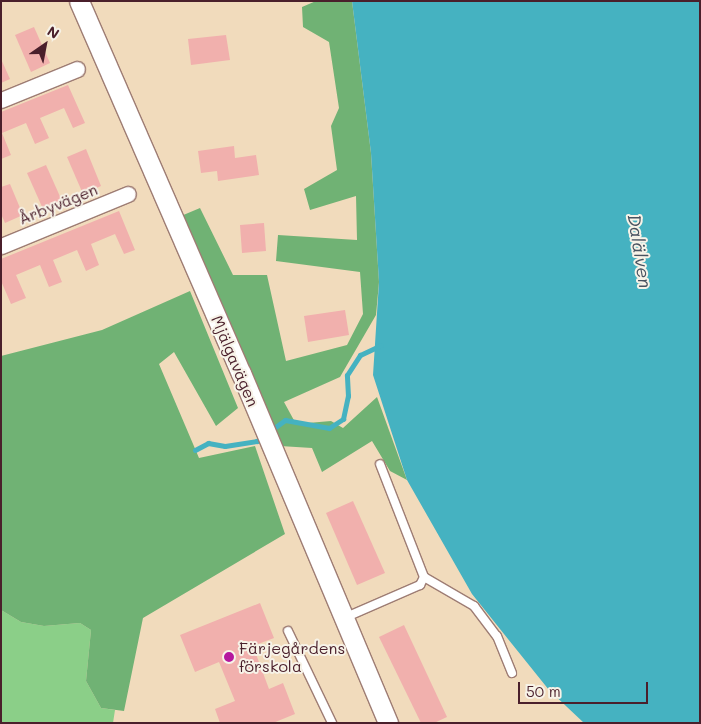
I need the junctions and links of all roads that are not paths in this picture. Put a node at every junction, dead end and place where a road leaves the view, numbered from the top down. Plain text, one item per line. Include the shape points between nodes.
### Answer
1 (79, 1) edge
2 (77, 69) dead end
3 (1, 100) edge
4 (128, 194) dead end
5 (1, 246) edge
6 (380, 464) dead end
7 (424, 577) junction
8 (342, 619) junction
9 (288, 631) dead end
10 (512, 673) dead end
11 (332, 723) edge
12 (388, 723) edge

1 - 8 street, Mjälgavägen via 237,364
2 - 3 street
4 - 5 street, Årbyvägen
6 - 7 lane
7 - 8 lane via 420,584
7 - 10 lane via 474,606 497,636
8 - 12 street, Mjälgavägen
9 - 11 lane

